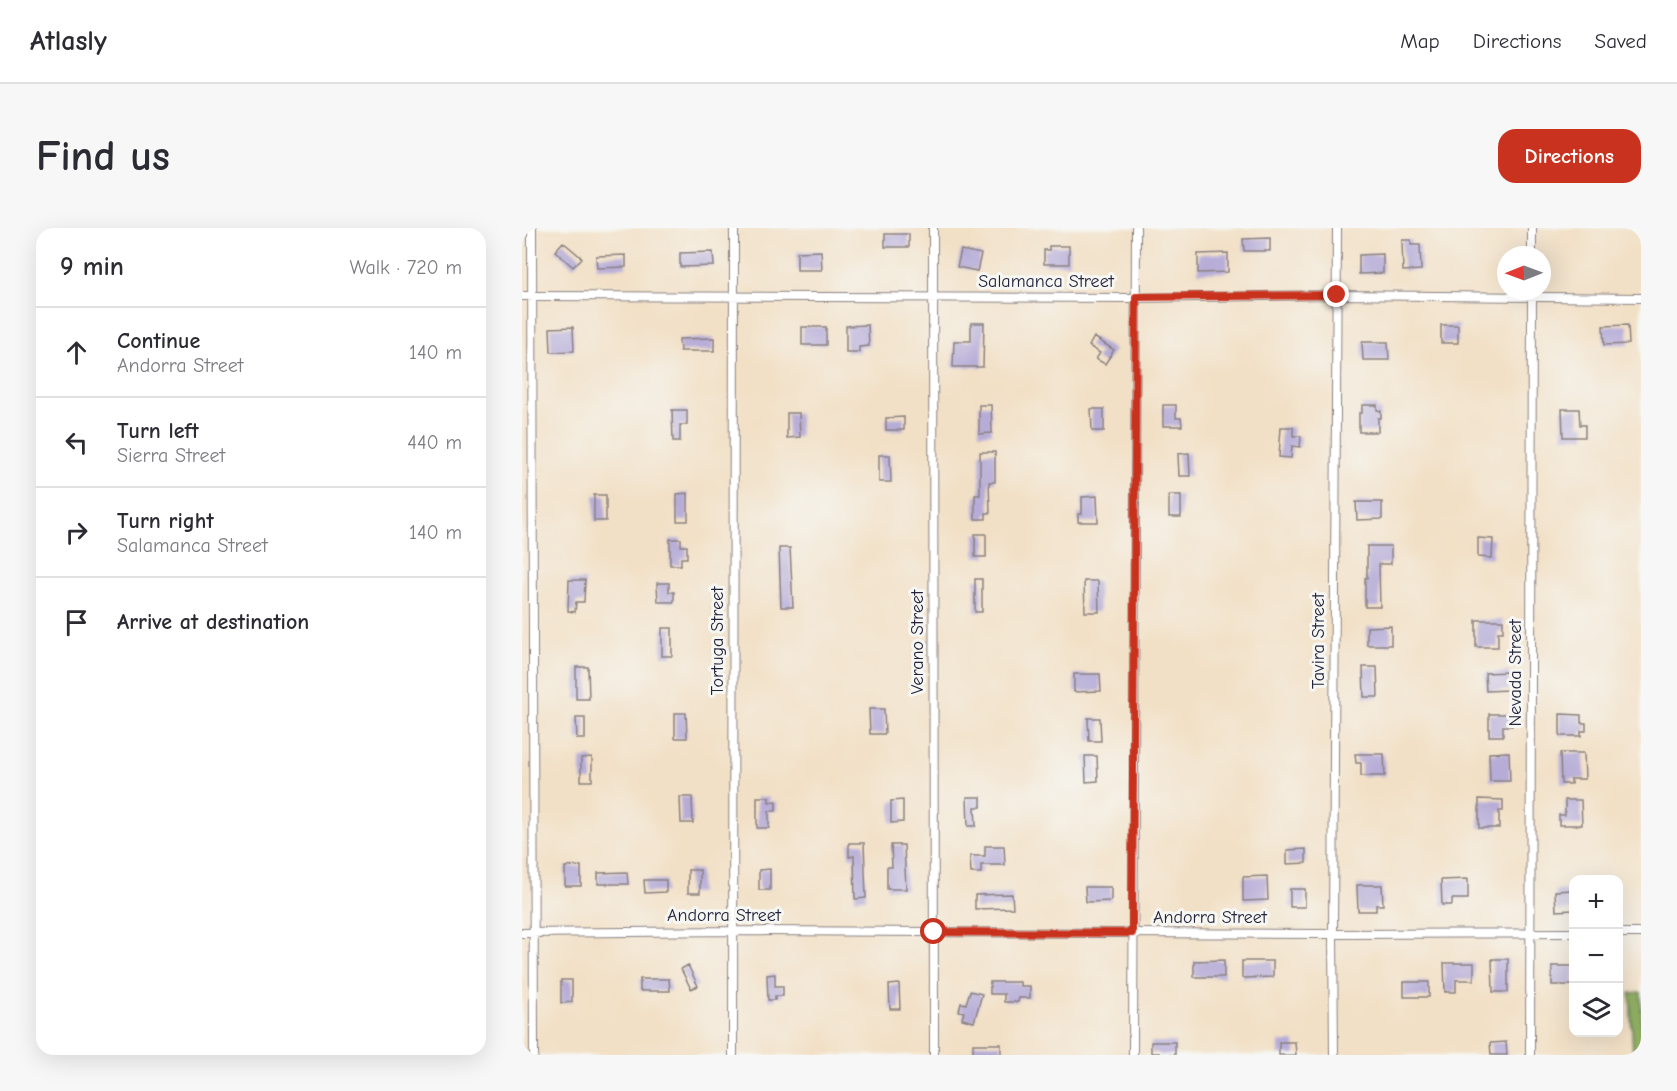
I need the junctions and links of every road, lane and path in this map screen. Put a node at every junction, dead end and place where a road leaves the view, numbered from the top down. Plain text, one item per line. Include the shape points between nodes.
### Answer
1 (532, 228) edge
2 (734, 228) edge
3 (933, 228) edge
4 (1136, 228) edge
5 (1337, 228) edge
6 (1532, 228) edge
7 (1532, 246) edge
8 (1497, 294) edge
9 (1337, 295) junction
10 (1551, 295) edge
11 (522, 296) edge
12 (532, 296) junction
13 (734, 296) junction
14 (934, 297) junction
15 (1136, 297) junction
16 (1641, 298) edge
17 (1532, 300) edge
18 (733, 931) junction
19 (934, 932) junction
20 (522, 933) edge
21 (534, 933) junction
22 (1132, 933) junction
23 (1531, 933) junction
24 (1569, 933) edge
25 (1623, 933) edge
26 (1641, 933) edge
27 (1333, 934) junction
28 (534, 1055) edge
29 (733, 1055) edge
30 (934, 1055) edge
31 (1133, 1055) edge
32 (1334, 1055) edge
33 (1530, 1055) edge

1 - 12 street
2 - 13 street, Tortuga Street
3 - 14 street, Verano Street
4 - 15 street
5 - 9 street, Tavira Street
6 - 7 street
8 - 9 street, Salamanca Street
9 - 15 street, Salamanca Street
9 - 27 street, Tavira Street
10 - 16 street, Salamanca Street
11 - 12 street, Salamanca Street
12 - 13 street, Salamanca Street
12 - 21 street
13 - 14 street, Salamanca Street
13 - 18 street, Tortuga Street
14 - 15 street, Salamanca Street
14 - 19 street, Verano Street
15 - 22 street
17 - 23 street, Nevada Street
18 - 19 street, Andorra Street
18 - 21 street, Andorra Street
18 - 29 street, Tortuga Street
19 - 22 street, Andorra Street
19 - 30 street, Verano Street
20 - 21 street, Andorra Street
21 - 28 street
22 - 27 street, Andorra Street
22 - 31 street
23 - 24 street, Andorra Street
23 - 27 street, Andorra Street
23 - 33 street, Nevada Street
25 - 26 street
27 - 32 street, Tavira Street

